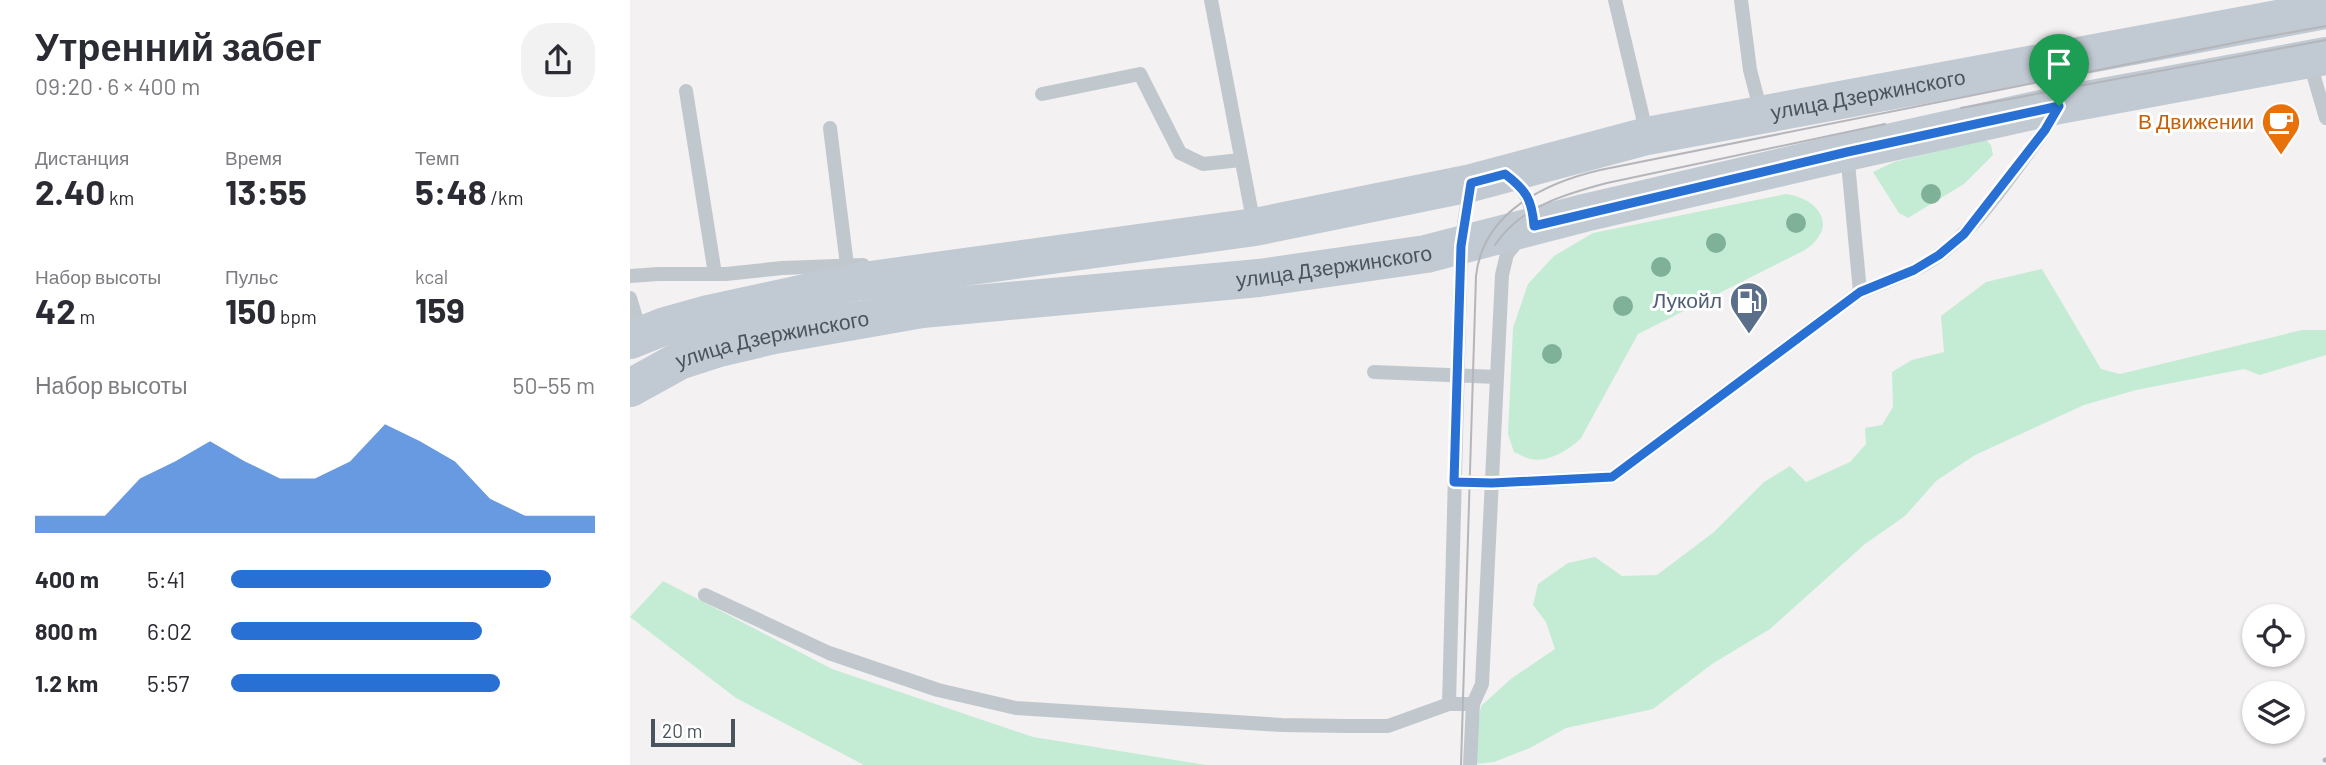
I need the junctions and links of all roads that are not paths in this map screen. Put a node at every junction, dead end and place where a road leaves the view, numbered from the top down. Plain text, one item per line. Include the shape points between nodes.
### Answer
1 (1211, 0) edge
2 (1615, 0) edge
3 (1741, 0) edge
4 (2321, 7) edge
5 (2317, 57) edge
6 (686, 91) dead end
7 (1042, 94) dead end
8 (2059, 106) junction
9 (1762, 113) junction
10 (2326, 118) edge
11 (830, 128) dead end
12 (1647, 136) junction
13 (1847, 152) junction
14 (1241, 160) junction
15 (1488, 178) junction
16 (1534, 226) junction
17 (1255, 227) junction
18 (1461, 246) junction
19 (992, 262) junction
20 (847, 265) junction
21 (715, 274) junction
22 (630, 276) edge
23 (1860, 292) junction
24 (630, 298) edge
25 (636, 338) edge
26 (1374, 373) dead end
27 (1457, 375) junction
28 (1497, 377) junction
29 (630, 388) edge
30 (1454, 482) junction
31 (1492, 483) junction
32 (705, 595) dead end
33 (1449, 704) junction
34 (1473, 704) junction
35 (1470, 765) edge

1 - 14 lane
2 - 12 lane
3 - 9 lane via 1749,70
4 - 9 main road, улица Дзержинского
5 - 8 main road, улица Дзержинского
5 - 10 lane
6 - 21 lane
7 - 14 lane via 1140,74 1180,153 1203,164
8 - 13 main road, улица Дзержинского
8 - 23 lane via 1964,234 1914,270
9 - 12 main road, улица Дзержинского
11 - 20 lane
12 - 15 main road, улица Дзержинского
13 - 16 main road, улица Дзержинского
13 - 23 lane
14 - 17 lane
15 - 16 lane via 1521,186 1533,210
15 - 17 main road, улица Дзержинского
15 - 18 lane
16 - 18 main road, улица Дзержинского
16 - 28 lane via 1507,254
17 - 19 main road, улица Дзержинского
18 - 27 lane
18 - 29 main road, улица Дзержинского via 1259,278 922,309 836,323 719,348 679,361
19 - 20 lane
19 - 25 main road, улица Дзержинского via 784,296
20 - 21 lane
21 - 22 lane
23 - 31 lane via 1612,477
24 - 25 lane
26 - 27 lane
27 - 28 lane
27 - 30 lane
28 - 31 lane
30 - 31 lane
30 - 33 lane
31 - 34 lane via 1482,684
32 - 33 lane via 829,653 938,690 1016,708 1282,725 1388,726
33 - 34 lane
34 - 35 lane

